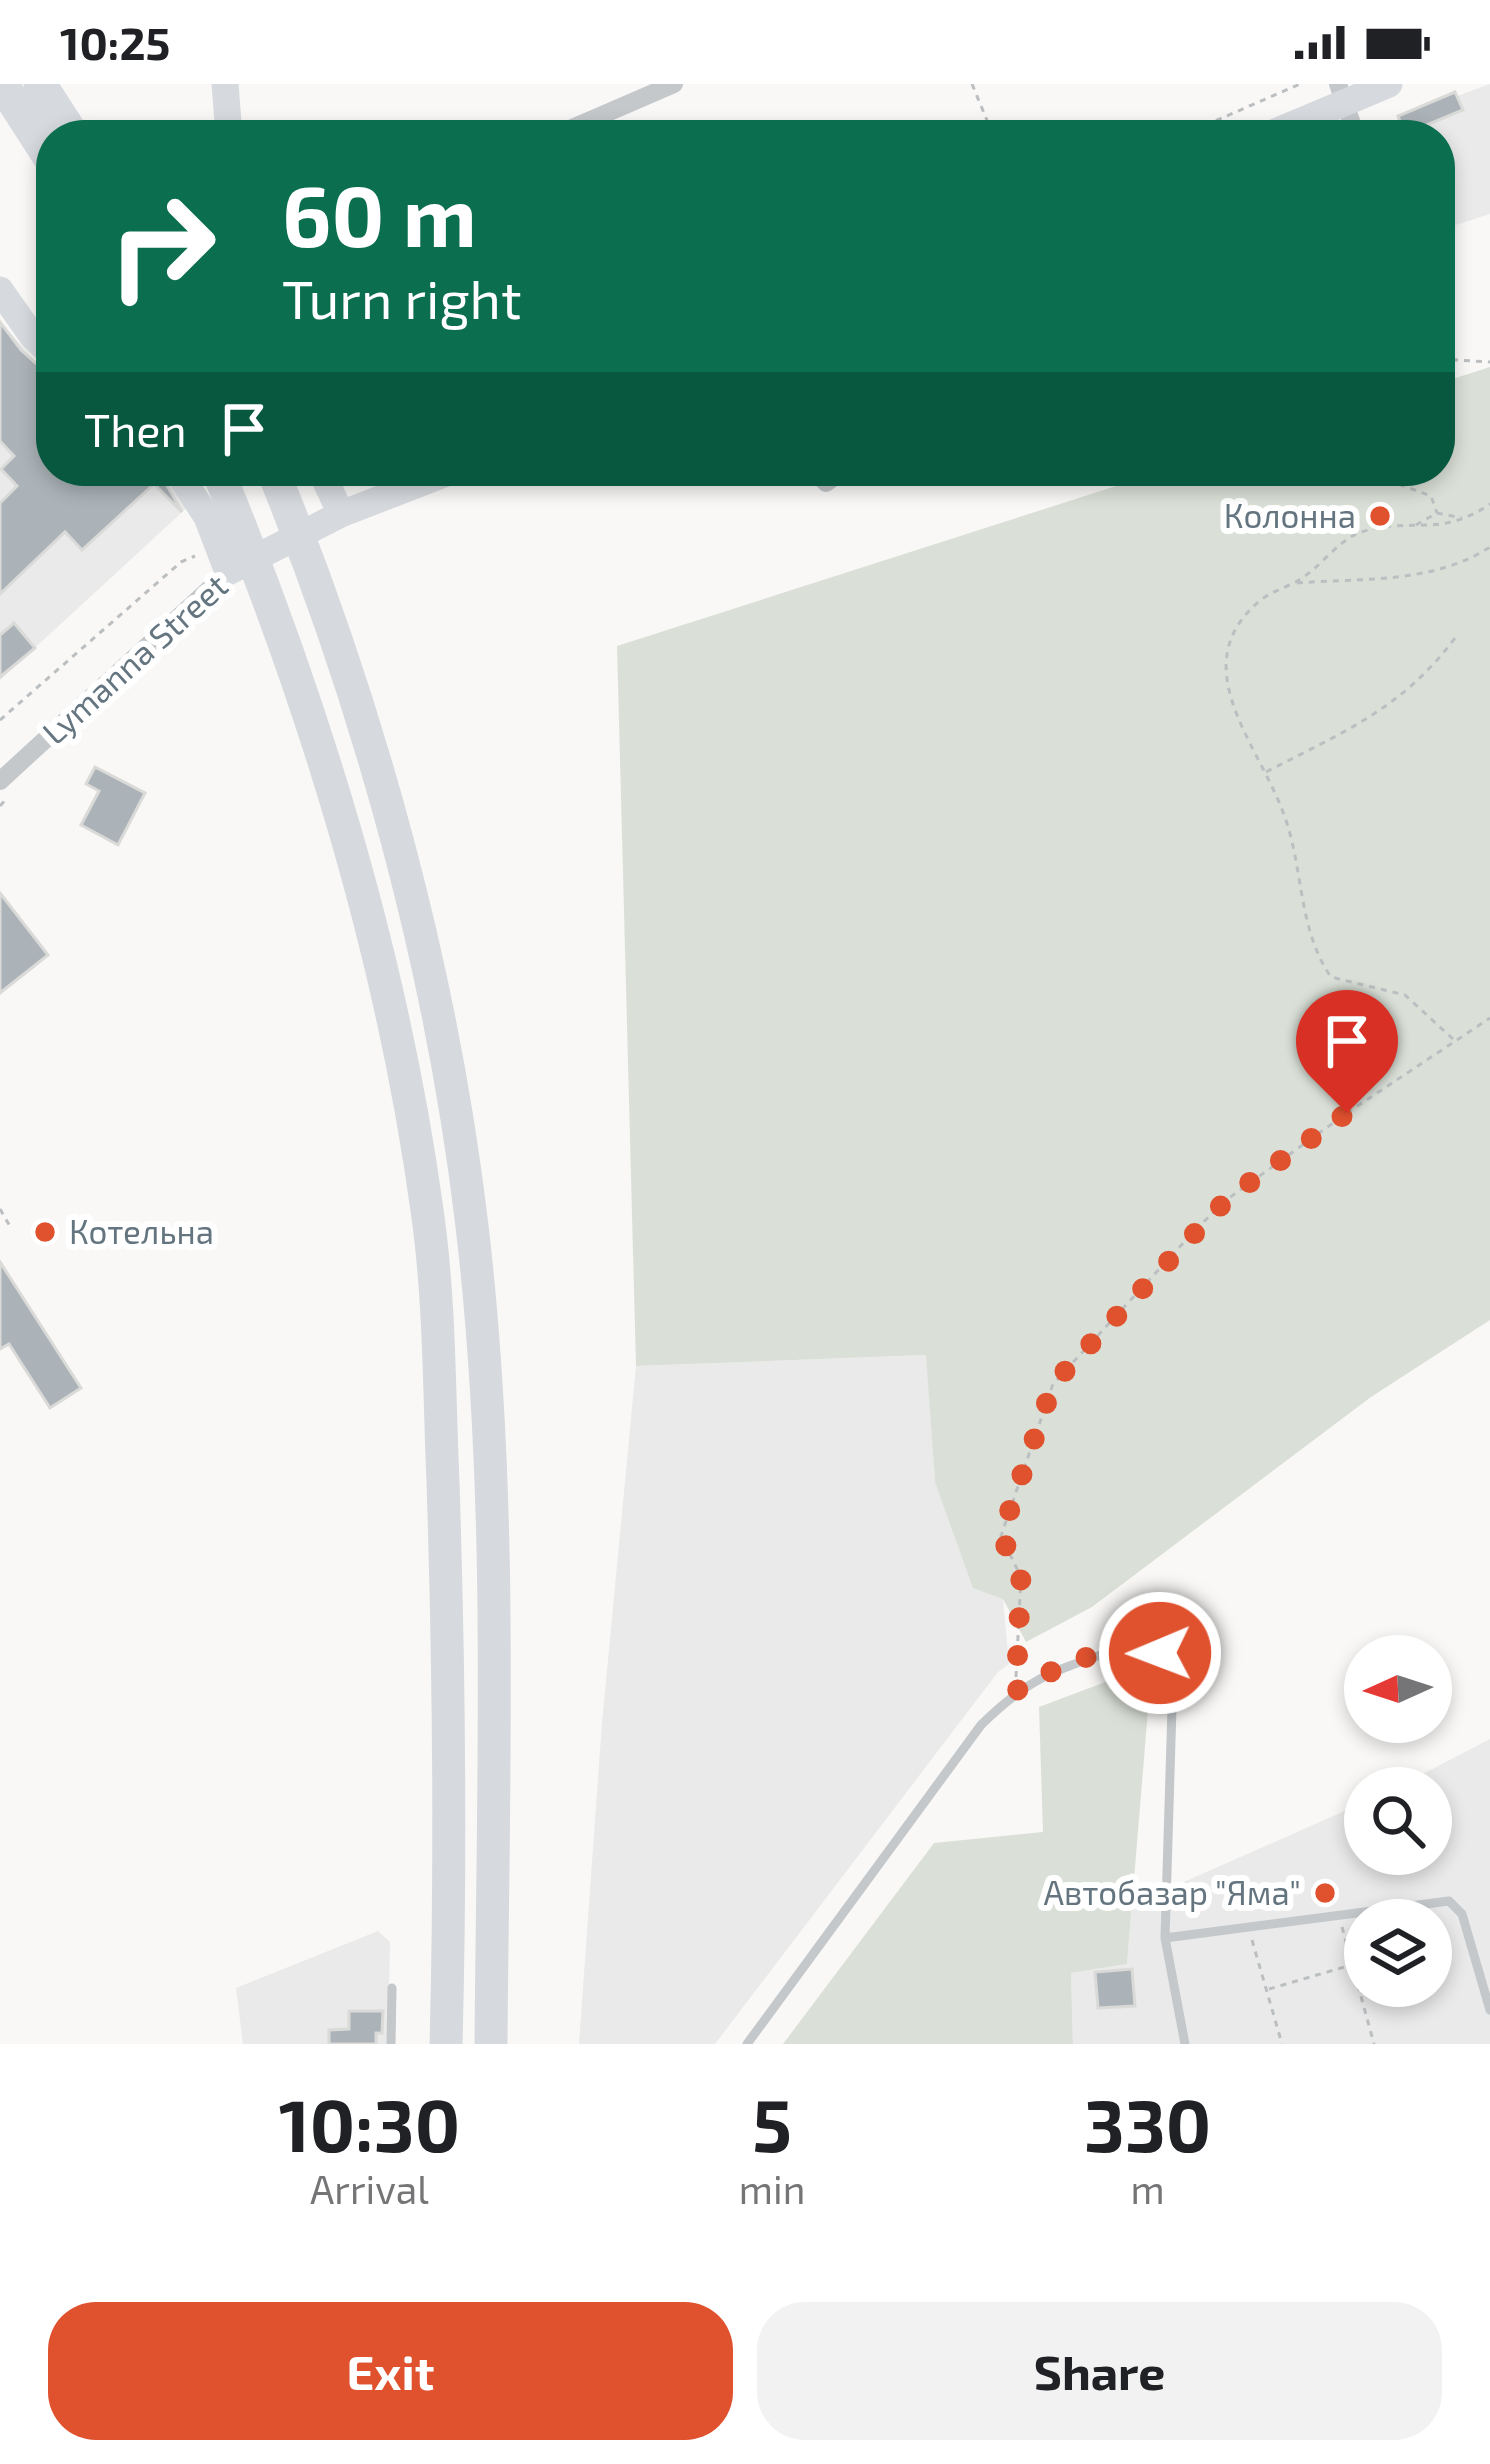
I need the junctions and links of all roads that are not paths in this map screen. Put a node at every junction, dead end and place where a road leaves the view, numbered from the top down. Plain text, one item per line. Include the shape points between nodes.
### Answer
1 (56, 84) edge
2 (225, 84) edge
3 (674, 84) edge
4 (1389, 84) edge
5 (15, 91) edge
6 (1341, 93) edge
7 (53, 120) edge
8 (79, 120) edge
9 (228, 120) edge
10 (591, 120) edge
11 (1294, 120) edge
12 (36, 131) edge
13 (0, 290) edge
14 (36, 340) edge
15 (187, 486) edge
16 (223, 486) edge
17 (279, 486) edge
18 (328, 486) edge
19 (427, 486) edge
20 (341, 514) junction
21 (223, 559) junction
22 (8, 786) edge
23 (1165, 1938) junction
24 (392, 1988) dead end
25 (1490, 2010) edge
26 (392, 2044) edge
27 (446, 2044) edge
28 (491, 2044) edge
29 (747, 2044) edge
30 (1185, 2044) edge

1 - 8 highway
2 - 9 main road
3 - 10 street
4 - 6 main road
5 - 7 highway
5 - 12 highway
6 - 11 main road
13 - 14 main road
15 - 21 main road
16 - 27 highway via 328,766 375,935 428,1213 447,1595
17 - 28 highway via 322,592 376,767 456,1109 487,1413
18 - 20 main road
19 - 20 main road, Lymanna Street
20 - 21 main road, Lymanna Street
21 - 22 street, Lymanna Street
23 - 25 lane via 1439,1900 1457,1906
23 - 29 lane via 1174,1689 1168,1662 1149,1649 1122,1648 1016,1691 981,1726
23 - 30 lane
24 - 26 lane

